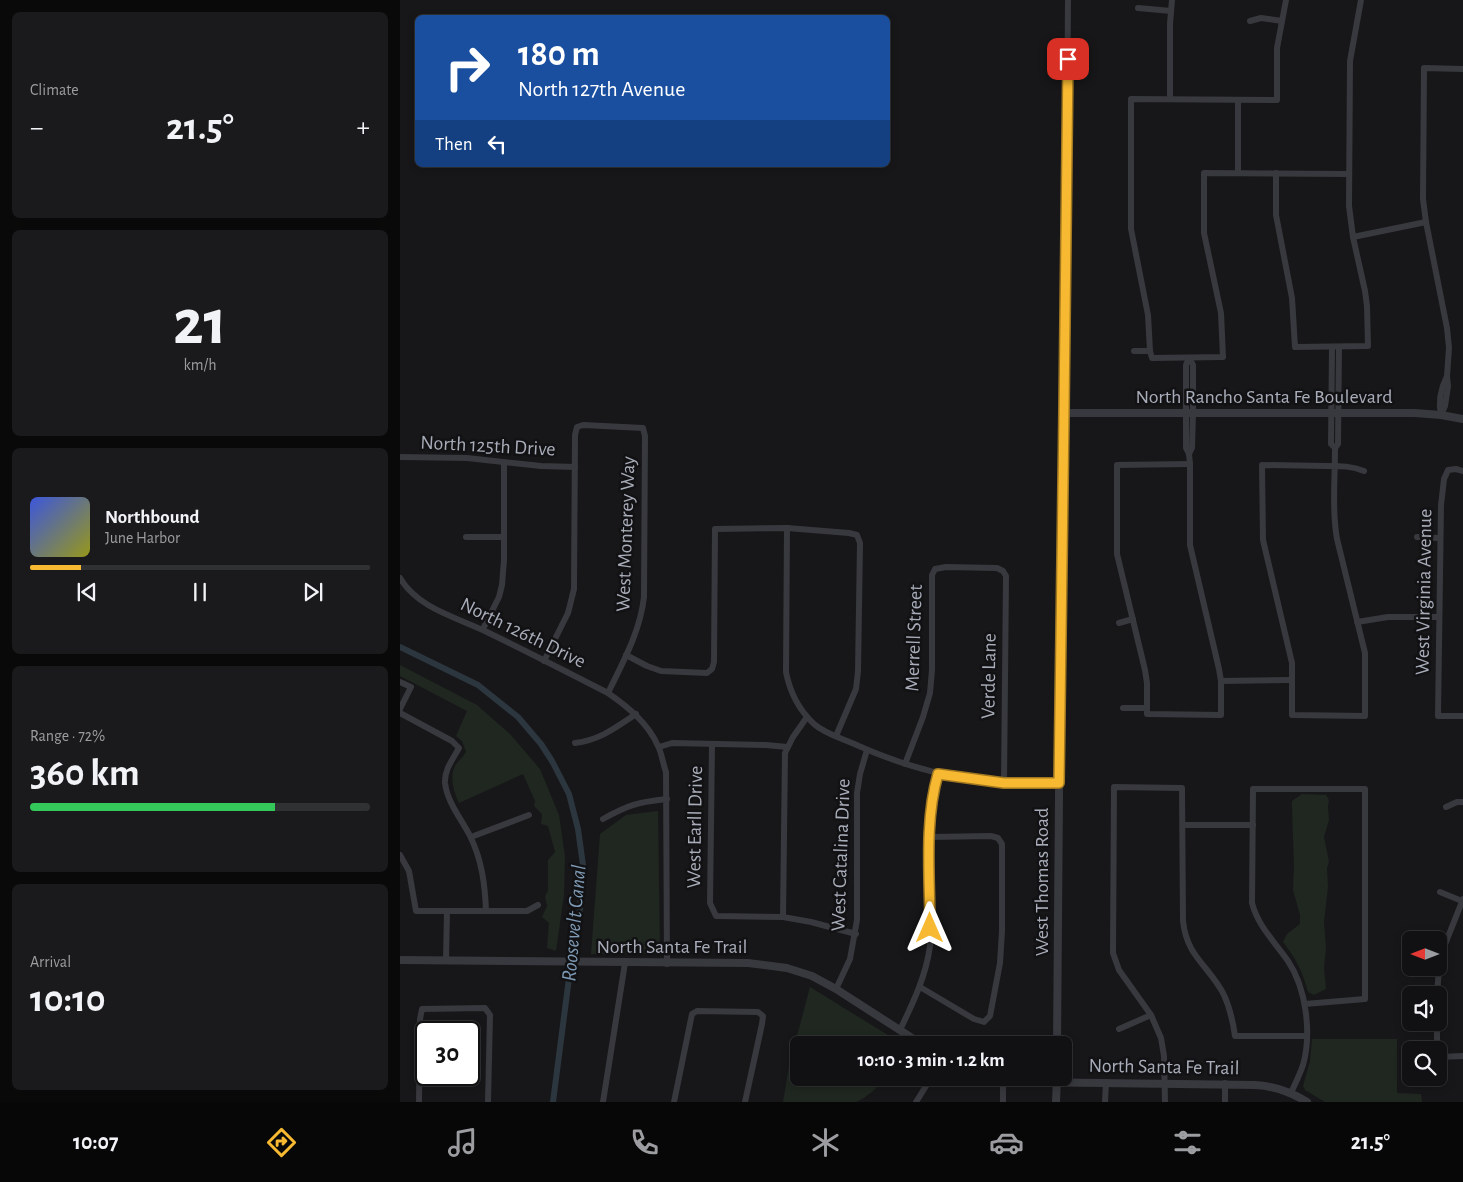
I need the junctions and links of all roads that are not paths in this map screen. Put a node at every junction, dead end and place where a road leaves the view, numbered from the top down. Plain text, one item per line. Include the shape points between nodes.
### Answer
1 (1068, 0) edge
2 (1172, 0) edge
3 (1286, 0) edge
4 (1361, 0) edge
5 (1138, 8) dead end
6 (1171, 11) junction
7 (1250, 21) dead end
8 (1282, 21) junction
9 (1463, 69) edge
10 (1170, 99) junction
11 (1238, 100) junction
12 (1238, 173) junction
13 (1276, 173) junction
14 (1348, 174) junction
15 (1426, 222) junction
16 (1353, 237) junction
17 (1335, 347) junction
18 (1134, 351) dead end
19 (1150, 351) junction
20 (1189, 358) junction
21 (1065, 413) junction
22 (1189, 413) junction
23 (1335, 413) junction
24 (1441, 415) junction
25 (1463, 420) edge
26 (643, 428) joint
27 (400, 457) edge
28 (504, 462) junction
29 (1190, 464) junction
30 (575, 466) junction
31 (1335, 466) junction
32 (1364, 471) dead end
33 (1463, 472) edge
34 (787, 528) junction
35 (466, 537) dead end
36 (504, 537) junction
37 (1417, 538) dead end
38 (1439, 538) junction
39 (935, 569) joint
40 (400, 578) edge
41 (1439, 618) junction
42 (1133, 619) junction
43 (1358, 622) junction
44 (1119, 623) dead end
45 (482, 630) junction
46 (626, 655) junction
47 (544, 660) junction
48 (1292, 680) junction
49 (1221, 681) junction
50 (400, 682) edge
51 (608, 693) junction
52 (1123, 708) dead end
53 (1148, 708) junction
54 (400, 709) edge
55 (400, 714) edge
56 (636, 714) junction
57 (808, 716) junction
58 (1463, 716) edge
59 (836, 736) junction
60 (576, 743) dead end
61 (712, 744) junction
62 (659, 747) junction
63 (787, 747) junction
64 (867, 750) junction
65 (905, 764) junction
66 (938, 774) junction
67 (1004, 783) junction
68 (1059, 783) junction
69 (667, 799) junction
70 (1463, 802) edge
71 (1446, 807) dead end
72 (529, 815) dead end
73 (603, 819) dead end
74 (1183, 825) junction
75 (1253, 826) junction
76 (471, 837) junction
77 (930, 837) junction
78 (400, 855) edge
79 (1440, 892) dead end
80 (1462, 900) edge
81 (538, 905) dead end
82 (447, 911) junction
83 (486, 911) junction
84 (783, 916) junction
85 (856, 934) junction
86 (1448, 936) edge
87 (400, 960) edge
88 (446, 960) junction
89 (625, 964) junction
90 (667, 964) junction
91 (920, 987) junction
92 (836, 989) junction
93 (1305, 1004) junction
94 (1151, 1015) junction
95 (1119, 1029) dead end
96 (900, 1030) junction
97 (909, 1036) edge
98 (1057, 1036) edge
99 (1306, 1036) junction
100 (1463, 1056) edge
101 (1447, 1057) edge
102 (1072, 1081) edge
103 (1106, 1082) junction
104 (1165, 1083) junction
105 (1225, 1083) junction
106 (927, 1086) edge
107 (1003, 1086) edge
108 (1057, 1086) edge
109 (1291, 1093) junction
110 (419, 1102) edge
111 (488, 1102) edge
112 (603, 1102) edge
113 (674, 1102) edge
114 (745, 1102) edge
115 (916, 1102) edge
116 (1003, 1102) edge
117 (1056, 1102) edge
118 (1106, 1102) edge
119 (1165, 1102) edge
120 (1225, 1102) edge
121 (1307, 1102) edge

1 - 21 street, West Thomas Road
2 - 6 street
3 - 8 street
4 - 14 street via 1350,61
5 - 6 street
6 - 10 street
7 - 8 street via 1261,18
8 - 11 street via 1277,100
9 - 15 street via 1424,68 1422,189
10 - 11 street
10 - 19 street via 1131,99 1131,229 1148,315
11 - 12 street
12 - 13 street
12 - 20 street via 1204,173 1204,233 1221,313 1222,357
13 - 14 street
13 - 17 street via 1276,215 1292,298 1295,347
14 - 16 street via 1348,206
15 - 16 street
15 - 24 street via 1448,328 1447,376 1442,384
16 - 17 street via 1365,291 1368,346
17 - 23 street
18 - 19 street
19 - 20 street via 1152,358
20 - 22 street via 1186,365
21 - 22 street, North Rancho Santa Fe Boulevard
21 - 68 street, West Thomas Road
22 - 23 street, North Rancho Santa Fe Boulevard
22 - 29 street via 1186,448
23 - 24 street, North Rancho Santa Fe Boulevard
23 - 31 street via 1331,444 1335,448
24 - 25 street, North Rancho Santa Fe Boulevard
26 - 30 street, North 125th Drive via 584,425 577,428
26 - 46 street, West Monterey Way via 644,597 638,630
27 - 28 street, North 125th Drive
28 - 30 street, North 125th Drive
28 - 36 street
29 - 42 street via 1117,465 1116,546
29 - 49 street via 1190,545
30 - 47 street via 574,589 568,613
31 - 32 street via 1353,466
31 - 43 street via 1335,531
31 - 48 street via 1262,465 1263,540 1289,647
33 - 38 street, West Virginia Avenue via 1448,470 1443,488
34 - 46 street via 715,529 714,662 707,673 661,671
34 - 57 street via 786,672 796,702
34 - 59 street via 849,533 857,535 860,542 856,688
35 - 36 street
36 - 45 street via 499,597
37 - 38 street
38 - 41 street, West Virginia Avenue
39 - 65 street, Merrell Street via 932,575 930,693
39 - 67 street, Verde Lane via 997,568 1006,576
40 - 45 street, North 126th Drive via 415,596 427,604
41 - 43 street via 1388,617
41 - 58 street, West Virginia Avenue via 1438,716
42 - 44 street
42 - 53 street via 1147,683
43 - 48 street via 1365,653 1365,716 1292,715
45 - 47 street, North 126th Drive
46 - 51 street, West Monterey Way
47 - 51 street, North 126th Drive
48 - 49 street
49 - 53 street via 1220,715 1148,714
50 - 54 street via 411,687
51 - 56 street, North 126th Drive
52 - 53 street
55 - 76 street via 452,740 459,748 450,764 445,784
56 - 60 street via 605,735
56 - 62 street
57 - 59 street via 816,726
57 - 63 street
59 - 64 street
61 - 62 street via 672,743
61 - 63 street
61 - 84 street, West Earll Drive via 712,910 716,916
62 - 69 street via 666,772
63 - 84 street
64 - 65 street
64 - 85 street, West Catalina Drive via 857,793
65 - 66 street
66 - 67 street
66 - 77 street via 931,805
67 - 68 street
68 - 98 street, West Thomas Road
69 - 73 street via 625,806
69 - 90 street
70 - 71 street
72 - 76 street
74 - 75 street
74 - 94 street via 1182,788 1114,788 1114,953 1119,970
74 - 99 street via 1184,932 1189,947 1224,995 1235,1036
75 - 93 street via 1252,902 1256,916 1296,976
75 - 93 street via 1253,789 1365,789 1365,999
76 - 83 street via 485,885
77 - 91 street via 930,946
77 - 91 street via 991,836 1002,844 1000,963 990,1016 984,1022
78 - 82 street via 409,872 416,911
79 - 80 street
80 - 86 street
81 - 83 street via 527,912
82 - 83 street
82 - 88 street
84 - 85 street
85 - 92 street, West Catalina Drive via 850,959
87 - 88 street, North Santa Fe Trail
88 - 89 street, North Santa Fe Trail
89 - 90 street, North Santa Fe Trail
89 - 112 street
90 - 92 street, North Santa Fe Trail via 774,965 800,971
91 - 96 street
92 - 96 street, North Santa Fe Trail
93 - 99 street
94 - 95 street
94 - 104 street via 1161,1038
96 - 97 street, North Santa Fe Trail
99 - 109 street via 1304,1064
100 - 101 street
102 - 103 street, North Santa Fe Trail
103 - 104 street, North Santa Fe Trail
103 - 118 street
104 - 105 street, North Santa Fe Trail
104 - 119 street
105 - 109 street, North Santa Fe Trail via 1264,1085
105 - 120 street
106 - 115 street
107 - 116 street
108 - 117 street
109 - 121 street, North Santa Fe Trail
110 - 111 street via 422,1009 485,1008 490,1015
113 - 114 street via 690,1020 697,1011 758,1012 763,1016

